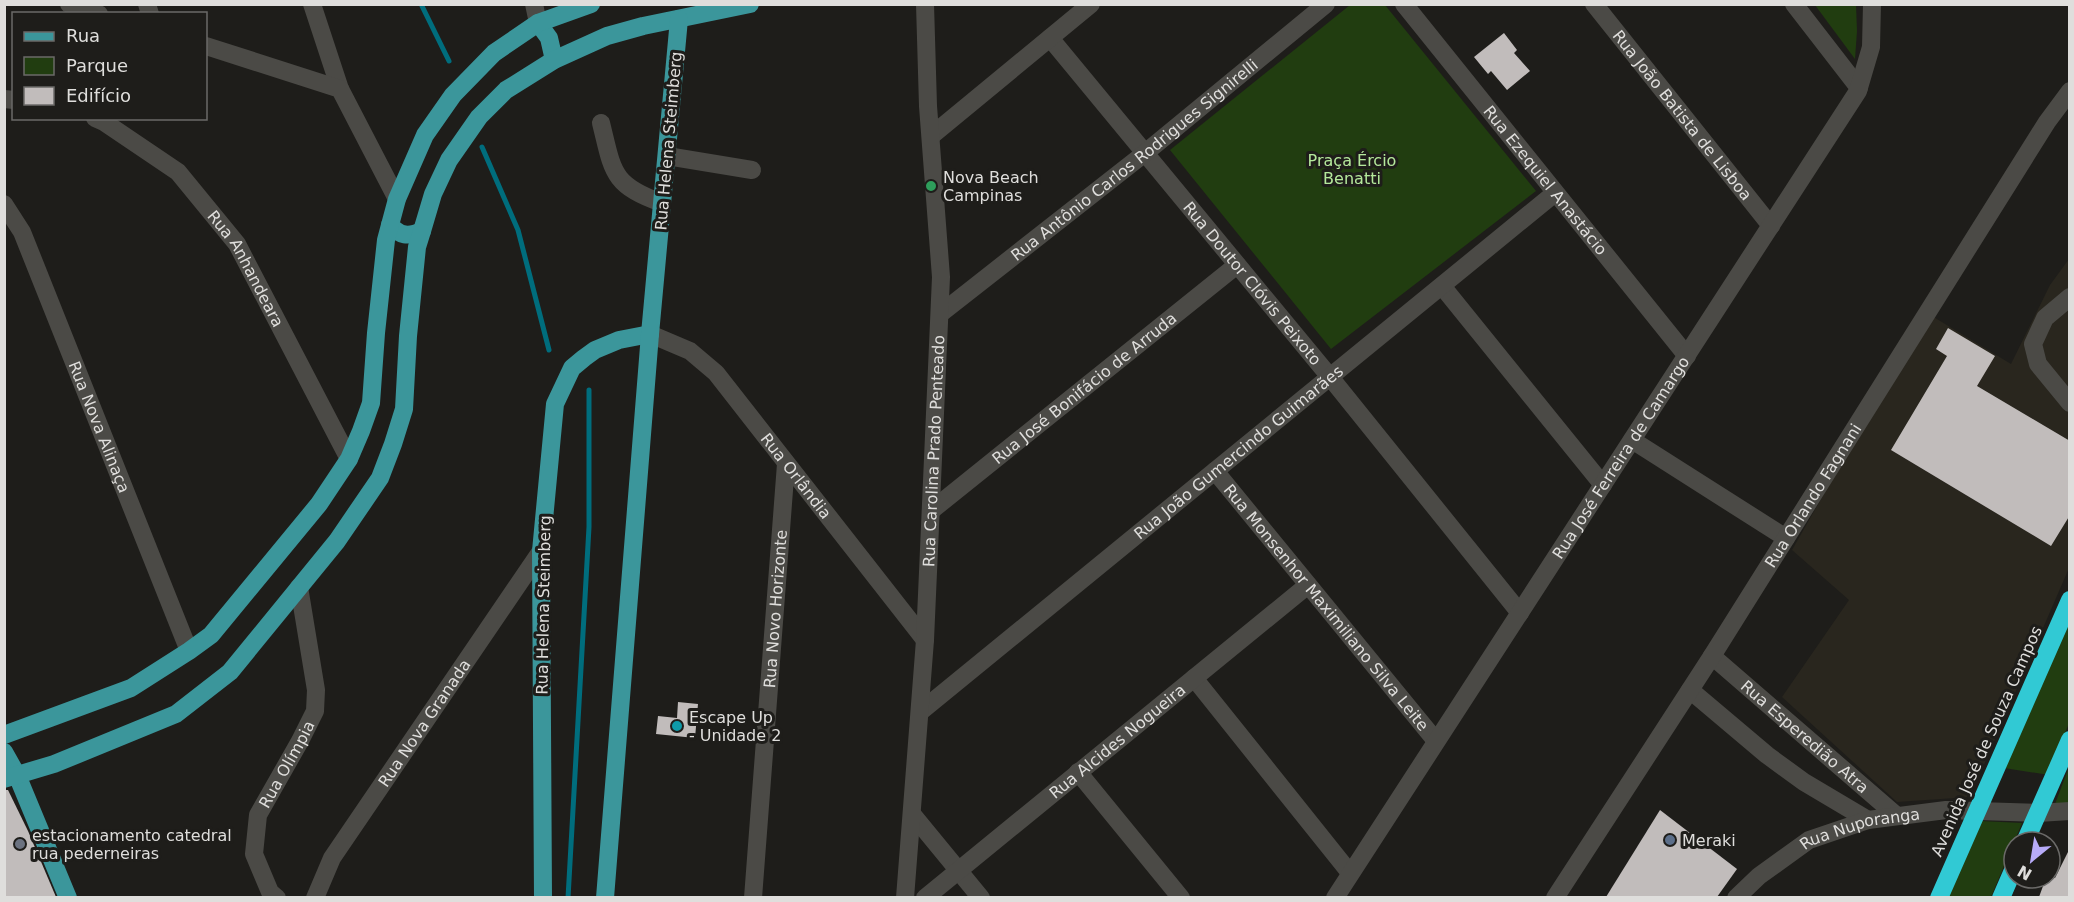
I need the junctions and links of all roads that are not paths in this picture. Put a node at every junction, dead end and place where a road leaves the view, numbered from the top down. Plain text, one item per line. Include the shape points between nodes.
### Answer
1 (69, 4) edge
2 (312, 4) edge
3 (534, 4) edge
4 (591, 4) edge
5 (750, 4) edge
6 (925, 4) edge
7 (1091, 4) edge
8 (1326, 4) edge
9 (1404, 4) edge
10 (1594, 4) edge
11 (1794, 4) edge
12 (1872, 4) edge
13 (93, 12) edge
14 (679, 19) junction
15 (538, 23) junction
16 (1050, 38) junction
17 (207, 46) edge
18 (554, 60) junction
19 (1859, 87) junction
20 (340, 89) junction
21 (2070, 91) edge
22 (100, 120) edge
23 (601, 123) dead end
24 (931, 136) junction
25 (1145, 153) junction
26 (667, 156) junction
27 (752, 170) dead end
28 (1556, 193) junction
29 (397, 199) junction
30 (662, 203) junction
31 (4, 204) edge
32 (390, 225) junction
33 (1772, 226) junction
34 (422, 231) junction
35 (1237, 265) junction
36 (1442, 286) junction
37 (2070, 297) edge
38 (939, 314) junction
39 (650, 334) junction
40 (1687, 356) junction
41 (1330, 378) junction
42 (2070, 403) edge
43 (1632, 440) junction
44 (349, 459) junction
45 (786, 464) junction
46 (1215, 471) junction
47 (1603, 485) junction
48 (932, 510) junction
49 (1786, 538) junction
50 (541, 551) junction
51 (1308, 585) junction
52 (300, 587) junction
53 (2070, 600) edge
54 (1520, 613) junction
55 (925, 640) junction
56 (189, 651) junction
57 (1712, 657) junction
58 (1194, 678) junction
59 (1690, 690) junction
60 (920, 712) junction
61 (4, 735) edge
62 (2070, 740) edge
63 (1436, 741) junction
64 (4, 752) edge
65 (1078, 772) junction
66 (11, 777) edge
67 (1977, 811) junction
68 (2070, 812) edge
69 (2038, 813) junction
70 (912, 814) junction
71 (1897, 816) junction
72 (1868, 820) junction
73 (2030, 830) edge
74 (958, 870) junction
75 (1350, 873) junction
76 (68, 897) edge
77 (277, 897) edge
78 (315, 897) edge
79 (543, 897) edge
80 (605, 897) edge
81 (753, 897) edge
82 (905, 897) edge
83 (925, 897) edge
84 (981, 897) edge
85 (1181, 897) edge
86 (1335, 897) edge
87 (1555, 897) edge
88 (1736, 897) edge
89 (1939, 897) edge

1 - 13 street
2 - 20 street
3 - 15 street
4 - 15 main road
5 - 14 main road
6 - 24 street, Rua Carolina Prado Penteado
7 - 16 street
8 - 25 street, Rua Antônio Carlos Rodrigues Signirelli
9 - 28 street, Rua Ezequiel Anastácio
10 - 33 street, Rua João Batista de Lisboa
11 - 19 street
12 - 19 street, Rua José Ferreira de Camargo via 1871,47
14 - 18 main road via 607,36
14 - 26 main road, Rua Helena Steimberg
15 - 18 main road via 549,38
15 - 29 main road via 494,53 453,95 426,135
16 - 24 street
16 - 25 street, Rua Doutor Clóvis Peixoto
17 - 20 street
18 - 34 main road via 506,90 478,117 449,160
19 - 33 street, Rua José Ferreira de Camargo
20 - 29 street
21 - 49 street, Rua Orlando Fagnani
22 - 44 street, Rua Anhandeara via 178,172 237,244
23 - 30 street via 614,172 632,190
24 - 38 street, Rua Carolina Prado Penteado via 941,277
25 - 35 street, Rua Doutor Clóvis Peixoto
25 - 38 street, Rua Antônio Carlos Rodrigues Signirelli
26 - 27 street
26 - 30 main road, Rua Helena Steimberg
28 - 36 street, Rua João Gumercindo Guimarães
28 - 40 street, Rua Ezequiel Anastácio
29 - 32 main road
30 - 39 main road, Rua Helena Steimberg
31 - 56 street, Rua Nova Alinaça via 22,232
32 - 34 main road via 403,235
32 - 44 main road via 371,403
33 - 40 street, Rua José Ferreira de Camargo
34 - 52 main road via 408,336 404,409 393,444 380,478
35 - 41 street, Rua Doutor Clóvis Peixoto
35 - 48 street, Rua José Bonifácio de Arruda
36 - 41 street, Rua João Gumercindo Guimarães
36 - 47 street
37 - 42 street via 2045,318 2033,344 2038,364
38 - 48 street, Rua Carolina Prado Penteado
39 - 45 street, Rua Orlândia via 690,351 716,373
39 - 50 main road, Rua Helena Steimberg via 595,350 572,368 563,385 555,404
39 - 80 main road, Rua Helena Steimberg
40 - 43 street, Rua José Ferreira de Camargo
41 - 46 street, Rua João Gumercindo Guimarães
41 - 54 street, Rua Doutor Clóvis Peixoto
43 - 47 street, Rua José Ferreira de Camargo
43 - 49 street
44 - 56 main road via 312,513 211,635
45 - 55 street, Rua Orlândia
45 - 81 street, Rua Novo Horizonte
46 - 51 street, Rua Monsenhor Maximiliano Silva Leite
46 - 60 street, Rua João Gumercindo Guimarães
47 - 54 street, Rua José Ferreira de Camargo
48 - 55 street, Rua Carolina Prado Penteado
49 - 57 street, Rua Orlando Fagnani
50 - 78 street, Rua Nova Granada via 332,858
50 - 79 main road, Rua Helena Steimberg
51 - 58 street, Rua Alcides Nogueira
51 - 63 street, Rua Monsenhor Maximiliano Silva Leite
52 - 66 main road via 230,672 176,714 54,764
52 - 77 street, Rua Olímpia via 316,690 315,711 258,815 254,854 270,892
53 - 67 highway, Avenida José de Souza Campos
54 - 63 street, Rua José Ferreira de Camargo
55 - 60 street, Rua Carolina Prado Penteado
56 - 61 main road via 131,688
57 - 59 street, Rua Orlando Fagnani
57 - 71 street, Rua Esperedião Atra
58 - 65 street, Rua Alcides Nogueira
58 - 75 street
59 - 72 street via 1767,755
59 - 87 street, Rua Orlando Fagnani
60 - 70 street, Rua Carolina Prado Penteado
62 - 69 highway
63 - 75 street, Rua José Ferreira de Camargo
64 - 66 main road
65 - 74 street, Rua Alcides Nogueira
65 - 85 street
66 - 76 main road
67 - 69 street, Rua Nuporanga
67 - 71 street, Rua Nuporanga
67 - 89 highway, Avenida José de Souza Campos
68 - 69 street, Rua Nuporanga
69 - 73 highway
70 - 74 street
70 - 82 street, Rua Carolina Prado Penteado
71 - 72 street, Rua Nuporanga
72 - 88 street, Rua Nuporanga via 1809,840
74 - 83 street, Rua Alcides Nogueira
74 - 84 street
75 - 86 street, Rua José Ferreira de Camargo

